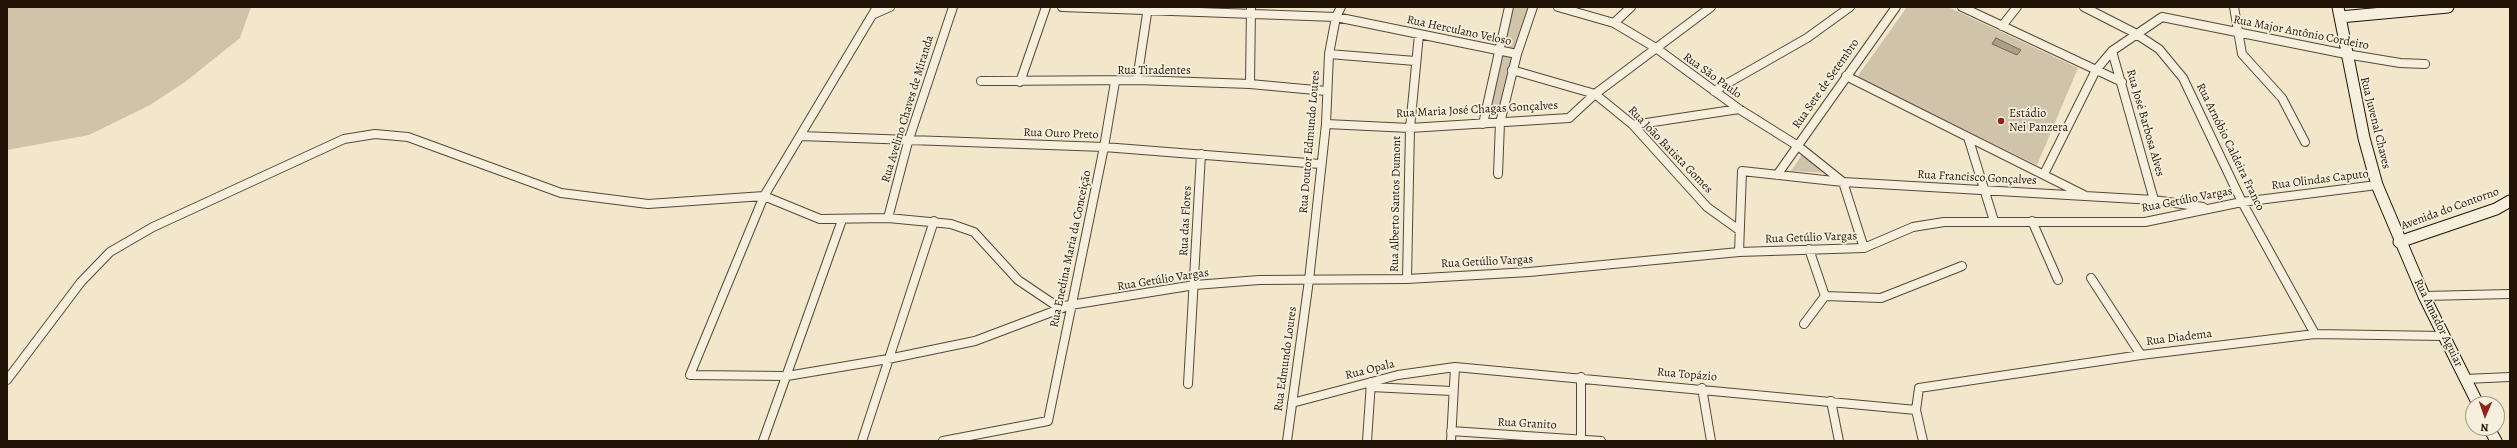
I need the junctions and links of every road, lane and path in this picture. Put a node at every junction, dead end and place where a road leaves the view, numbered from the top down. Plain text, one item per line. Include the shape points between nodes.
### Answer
1 (890, 7) edge
2 (953, 7) edge
3 (1046, 7) edge
4 (1062, 7) edge
5 (1341, 7) edge
6 (1510, 7) edge
7 (1533, 7) edge
8 (1558, 7) edge
9 (1631, 7) edge
10 (1711, 7) edge
11 (1850, 7) edge
12 (1896, 7) edge
13 (1962, 7) edge
14 (2017, 7) edge
15 (2084, 7) edge
16 (2234, 7) edge
17 (2448, 7) edge
18 (1148, 8) edge
19 (876, 10) edge
20 (1252, 11) edge
21 (2339, 12) edge
22 (1336, 17) junction
23 (1614, 23) junction
24 (2002, 26) junction
25 (2237, 32) junction
26 (1419, 34) junction
27 (2135, 35) junction
28 (1656, 48) junction
29 (1498, 50) junction
30 (2112, 52) junction
31 (1329, 54) junction
32 (1517, 54) junction
33 (2346, 54) junction
34 (1415, 61) junction
35 (2425, 64) dead end
36 (1512, 70) junction
37 (2096, 70) junction
38 (1846, 76) junction
39 (1137, 80) junction
40 (981, 81) dead end
41 (1020, 82) junction
42 (1115, 82) junction
43 (2122, 82) junction
44 (1250, 84) junction
45 (1326, 91) junction
46 (1714, 91) junction
47 (1596, 94) junction
48 (1739, 109) junction
49 (1500, 123) junction
50 (1326, 124) junction
51 (1483, 124) junction
52 (1632, 125) junction
53 (1410, 128) junction
54 (800, 136) junction
55 (1968, 137) junction
56 (908, 142) junction
57 (2305, 142) dead end
58 (1798, 146) junction
59 (1104, 148) junction
60 (1202, 154) junction
61 (1320, 164) junction
62 (1498, 174) dead end
63 (2044, 174) junction
64 (1777, 175) junction
65 (1843, 182) junction
66 (2377, 185) junction
67 (1984, 190) junction
68 (764, 196) junction
69 (2089, 197) junction
70 (2154, 200) junction
71 (2510, 201) edge
72 (2242, 202) junction
73 (2210, 207) junction
74 (888, 218) junction
75 (842, 220) junction
76 (934, 221) junction
77 (1994, 221) junction
78 (2032, 221) junction
79 (1739, 230) junction
80 (2399, 242) junction
81 (1864, 248) junction
82 (1809, 249) junction
83 (1739, 252) junction
84 (1962, 266) dead end
85 (2091, 278) dead end
86 (1407, 279) junction
87 (1309, 280) junction
88 (2058, 280) dead end
89 (1195, 285) junction
90 (2510, 294) edge
91 (1824, 296) junction
92 (2424, 296) junction
93 (1071, 305) junction
94 (1804, 324) dead end
95 (2315, 334) junction
96 (2443, 336) junction
97 (2141, 355) junction
98 (888, 359) junction
99 (1455, 367) junction
100 (787, 376) junction
101 (1580, 377) junction
102 (2510, 377) edge
103 (2465, 379) junction
104 (7, 380) edge
105 (1188, 384) dead end
106 (1371, 384) junction
107 (1702, 388) junction
108 (1452, 391) junction
109 (2474, 396) edge
110 (1832, 401) junction
111 (1292, 403) junction
112 (1916, 410) junction
113 (1451, 431) junction
114 (1497, 438) edge
115 (1581, 440) edge
116 (763, 441) edge
117 (862, 441) edge
118 (943, 441) edge
119 (1287, 441) edge
120 (1367, 441) edge
121 (1451, 441) edge
122 (1601, 441) edge
123 (1711, 441) edge
124 (1839, 441) edge
125 (1923, 441) edge

1 - 19 street
2 - 56 street, Rua Avelino Chaves de Miranda
3 - 41 street
4 - 18 street, Rua Herculano Veloso
5 - 22 street, Rua Doutor Edmundo Loures
6 - 29 street
7 - 32 street
8 - 23 street, Rua São Paulo
9 - 23 street
10 - 28 street, Rua Maria José Chagas Gonçalves
11 - 46 street via 1807,38
12 - 38 street, Rua Sete de Setembro
13 - 24 street
14 - 24 street
15 - 27 street, Rua Arnóbio Caldeira Franco
16 - 25 street
17 - 21 street
18 - 20 street, Rua Herculano Veloso
18 - 39 street
19 - 54 street
20 - 22 street, Rua Herculano Veloso
20 - 44 street
21 - 33 street, Rua Juvenal Chaves
22 - 26 street, Rua Herculano Veloso
22 - 31 street, Rua Doutor Edmundo Loures
23 - 28 street, Rua São Paulo
24 - 37 street
25 - 27 street, Rua Major Antônio Cordeiro via 2162,17
25 - 33 street, Rua Major Antônio Cordeiro
25 - 57 street via 2242,54 2282,98
26 - 29 street, Rua Herculano Veloso
26 - 34 street, Rua Alberto Santos Dumont
27 - 30 street, Rua Major Antônio Cordeiro
27 - 72 street, Rua Arnóbio Caldeira Franco via 2159,50 2183,78
28 - 46 street, Rua São Paulo
28 - 47 street, Rua Maria José Chagas Gonçalves
29 - 32 street, Rua Herculano Veloso
29 - 51 street
30 - 37 street, Rua Major Antônio Cordeiro
30 - 43 street, Rua José Barbosa Alves
31 - 34 street
31 - 45 street, Rua Doutor Edmundo Loures
32 - 36 street
33 - 35 street, Rua Major Antônio Cordeiro via 2400,63
33 - 66 street, Rua Juvenal Chaves
34 - 53 street, Rua Alberto Santos Dumont
36 - 47 street, Rua João Batista Gomes
36 - 49 street
37 - 43 street
37 - 63 street, Rua Major Antônio Cordeiro
38 - 55 street
38 - 58 street, Rua Sete de Setembro
39 - 42 street, Rua Tiradentes
39 - 44 street, Rua Tiradentes
40 - 41 street, Rua Tiradentes
41 - 42 street, Rua Tiradentes
42 - 59 street, Rua Enedina Maria da Conceição
43 - 70 street, Rua José Barbosa Alves
44 - 45 street, Rua Tiradentes
45 - 50 street, Rua Doutor Edmundo Loures
46 - 48 street, Rua São Paulo
47 - 49 street, Rua Maria José Chagas Gonçalves via 1569,118
47 - 52 street, Rua João Batista Gomes
48 - 52 street
48 - 58 street, Rua São Paulo
49 - 51 street, Rua Maria José Chagas Gonçalves
49 - 62 street
50 - 53 street, Rua Maria José Chagas Gonçalves
50 - 61 street, Rua Doutor Edmundo Loures
51 - 53 street, Rua Maria José Chagas Gonçalves
52 - 79 street, Rua João Batista Gomes via 1707,207
53 - 86 street, Rua Alberto Santos Dumont
54 - 56 street, Rua Ouro Preto
54 - 68 street
55 - 63 street
55 - 67 street
56 - 59 street, Rua Ouro Preto
56 - 74 street, Rua Avelino Chaves de Miranda
58 - 64 street, Rua Sete de Setembro
58 - 65 street, Rua São Paulo
59 - 60 street, Rua Ouro Preto
59 - 93 street, Rua Enedina Maria da Conceição
60 - 61 street, Rua Ouro Preto
60 - 89 street, Rua das Flores
61 - 87 street, Rua Doutor Edmundo Loures
63 - 69 street
64 - 65 street, Rua Francisco Gonçalves
64 - 79 street, Rua Francisco Gonçalves via 1742,171
65 - 67 street, Rua Francisco Gonçalves
65 - 81 street
66 - 72 street, Rua Olindas Caputo
66 - 80 street, Rua Juvenal Chaves
67 - 69 street, Rua Francisco Gonçalves
67 - 77 street
68 - 75 street, Rua Getúlio Vargas via 820,220
68 - 100 street via 690,375
68 - 104 street via 648,204 561,193 408,137 374,134 344,139 153,228 110,252 81,282
69 - 70 street, Rua Francisco Gonçalves
70 - 73 street, Rua Francisco Gonçalves
71 - 80 street, Avenida do Contorno via 2496,209
72 - 73 street, Rua Getúlio Vargas
72 - 95 street, Rua Arnóbio Caldeira Franco
73 - 78 street, Rua Getúlio Vargas via 2145,222
74 - 75 street, Rua Getúlio Vargas
74 - 76 street, Rua Getúlio Vargas
75 - 100 street
76 - 93 street, Rua Getúlio Vargas via 974,232 1018,280 1058,307
76 - 98 street
77 - 78 street, Rua Getúlio Vargas
77 - 81 street, Rua Getúlio Vargas via 1944,222 1913,227
78 - 88 street
79 - 83 street
80 - 92 street, Rua Amador Aguiar
81 - 82 street, Rua Getúlio Vargas
82 - 83 street, Rua Getúlio Vargas
82 - 91 street
83 - 86 street, Rua Getúlio Vargas via 1529,272
84 - 91 street via 1881,298
85 - 97 street
86 - 87 street, Rua Getúlio Vargas
87 - 89 street, Rua Getúlio Vargas via 1259,280
87 - 111 street, Rua Edmundo Loures
89 - 93 street, Rua Getúlio Vargas
89 - 105 street, Rua das Flores
90 - 92 street
91 - 94 street
92 - 96 street, Rua Amador Aguiar
93 - 98 street via 975,341
93 - 118 street, Rua Enedina Maria da Conceição via 1048,421
95 - 96 street, Rua Diadema
95 - 97 street, Rua Diadema
96 - 103 street, Rua Amador Aguiar
97 - 112 street, Rua Diadema via 1919,388
98 - 100 street
98 - 117 street
99 - 101 street, Rua Topázio
99 - 106 street, Rua Opala via 1422,370
99 - 108 street
100 - 116 street
101 - 107 street, Rua Topázio
101 - 115 street
102 - 103 street
103 - 109 street, Rua Amador Aguiar
106 - 108 street
106 - 111 street, Rua Opala
106 - 120 street
107 - 110 street, Rua Topázio
107 - 123 street
108 - 113 street
110 - 112 street, Rua Topázio
110 - 124 street
111 - 119 street, Rua Edmundo Loures
112 - 125 street
113 - 114 street, Rua Granito
113 - 121 street
114 - 115 street, Rua Granito
115 - 122 street, Rua Granito

